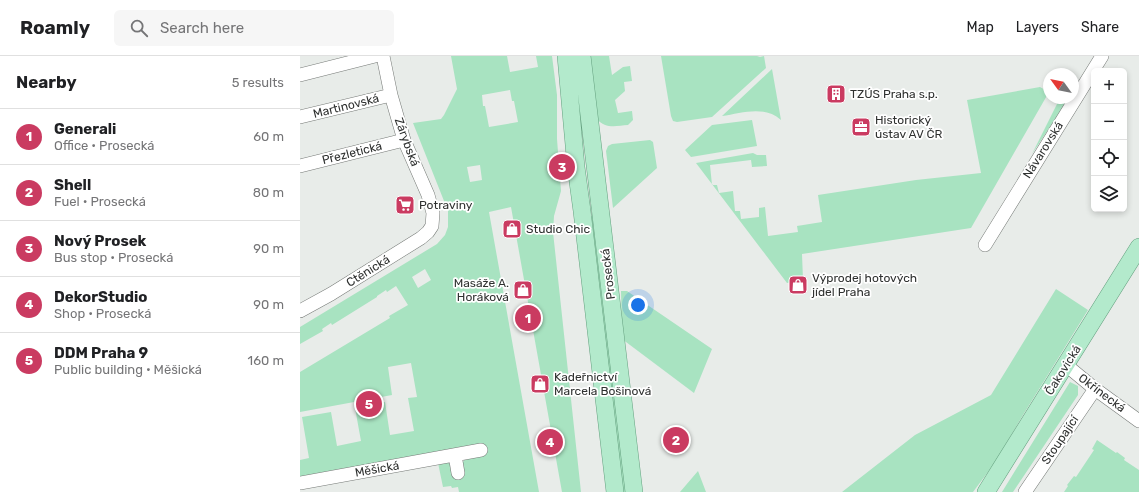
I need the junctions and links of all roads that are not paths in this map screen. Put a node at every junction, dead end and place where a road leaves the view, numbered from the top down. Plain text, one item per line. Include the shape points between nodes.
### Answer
1 (375, 56) edge
2 (383, 56) edge
3 (566, 56) edge
4 (582, 56) edge
5 (1102, 56) edge
6 (300, 75) edge
7 (391, 95) junction
8 (300, 117) edge
9 (404, 140) junction
10 (300, 166) edge
11 (432, 226) joint
12 (985, 245) dead end
13 (1139, 247) edge
14 (300, 312) edge
15 (1066, 365) junction
16 (1095, 389) junction
17 (1139, 421) edge
18 (481, 450) dead end
19 (455, 456) junction
20 (458, 473) dead end
21 (300, 483) edge
22 (615, 492) edge
23 (634, 492) edge
24 (986, 492) edge
25 (1024, 492) edge

1 - 6 street
2 - 7 street, Zárybská
3 - 22 main road, Prosecká via 576,167
4 - 23 main road, Prosecká
5 - 12 street, Návarovská
7 - 8 street, Martinovská
7 - 9 street, Zárybská
9 - 10 street, Přezletická
9 - 11 street, Zárybská via 434,213
11 - 14 street, Ctěnická via 421,238
13 - 15 main road, Čakovická
15 - 16 street, Okřínecká
15 - 24 main road, Čakovická
16 - 17 street, Okřínecká
16 - 25 street, Stoupající
18 - 19 street, Měšická
19 - 20 street
19 - 21 street, Měšická

